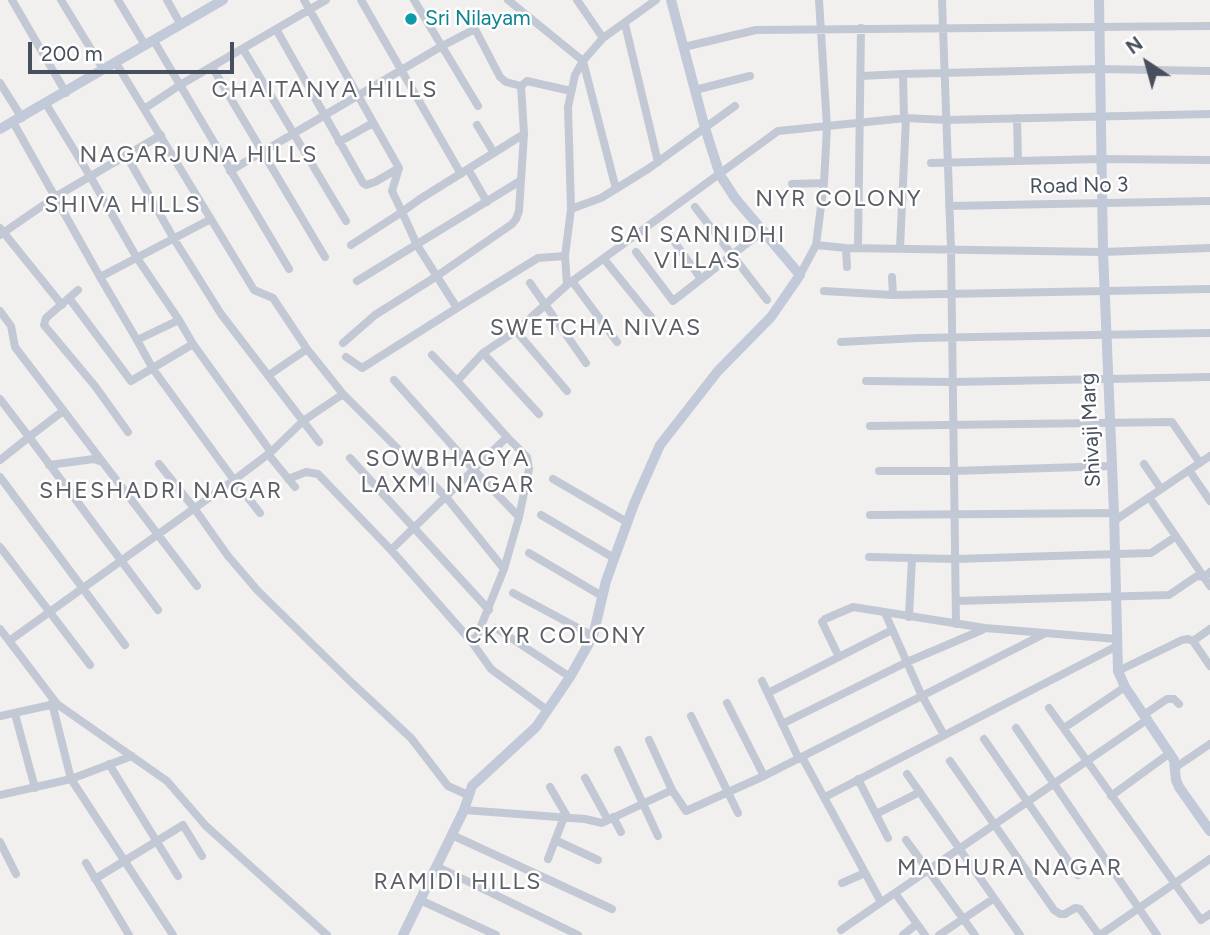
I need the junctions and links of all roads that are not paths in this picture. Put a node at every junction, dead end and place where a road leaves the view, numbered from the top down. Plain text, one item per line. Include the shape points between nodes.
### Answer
1 (12, 0) edge
2 (61, 0) edge
3 (118, 0) edge
4 (167, 0) edge
5 (223, 0) edge
6 (304, 0) edge
7 (326, 0) edge
8 (361, 0) edge
9 (415, 0) edge
10 (522, 0) edge
11 (578, 0) edge
12 (656, 0) edge
13 (683, 0) edge
14 (819, 0) edge
15 (942, 0) edge
16 (1099, 0) edge
17 (671, 1) edge
18 (511, 3) edge
19 (309, 9) junction
20 (625, 24) junction
21 (181, 25) junction
22 (1210, 26) edge
23 (1099, 27) junction
24 (861, 28) junction
25 (276, 29) junction
26 (944, 29) junction
27 (822, 30) junction
28 (603, 38) junction
29 (150, 43) junction
30 (442, 46) junction
31 (684, 47) junction
32 (243, 49) junction
33 (583, 61) junction
34 (116, 62) junction
35 (212, 67) junction
36 (103, 69) junction
37 (1100, 69) junction
38 (400, 70) junction
39 (1210, 71) edge
40 (943, 73) junction
41 (903, 74) junction
42 (750, 76) dead end
43 (861, 76) junction
44 (0, 83) edge
45 (180, 85) junction
46 (521, 86) junction
47 (695, 90) junction
48 (571, 91) junction
49 (66, 93) junction
50 (357, 95) junction
51 (46, 104) junction
52 (478, 106) dead end
53 (735, 106) dead end
54 (144, 109) junction
55 (325, 114) junction
56 (1210, 114) edge
57 (1101, 115) junction
58 (1017, 118) junction
59 (905, 119) junction
60 (18, 120) junction
61 (946, 120) junction
62 (373, 123) junction
63 (861, 123) junction
64 (477, 125) dead end
65 (827, 127) junction
66 (705, 128) junction
67 (0, 129) edge
68 (293, 133) junction
69 (524, 134) junction
70 (161, 135) junction
71 (340, 142) junction
72 (262, 151) junction
73 (494, 153) junction
74 (126, 155) junction
75 (1101, 159) junction
76 (1210, 160) edge
77 (1018, 161) junction
78 (658, 162) junction
79 (931, 163) dead end
80 (948, 163) junction
81 (399, 168) junction
82 (230, 171) junction
83 (464, 172) junction
84 (720, 175) junction
85 (90, 176) junction
86 (520, 181) junction
87 (824, 183) junction
88 (792, 184) dead end
89 (615, 189) junction
90 (55, 197) junction
91 (1210, 201) edge
92 (487, 202) junction
93 (1102, 203) junction
94 (949, 206) junction
95 (695, 207) dead end
96 (571, 209) junction
97 (402, 212) junction
98 (211, 219) junction
99 (346, 221) dead end
100 (666, 230) dead end
101 (764, 230) junction
102 (1, 232) edge
103 (174, 239) junction
104 (351, 245) dead end
105 (417, 245) junction
106 (816, 245) junction
107 (858, 246) junction
108 (846, 248) junction
109 (900, 248) junction
110 (1210, 248) edge
111 (951, 249) junction
112 (636, 252) dead end
113 (1103, 253) junction
114 (732, 255) junction
115 (325, 257) dead end
116 (565, 257) junction
117 (136, 258) junction
118 (604, 259) junction
119 (847, 267) dead end
120 (289, 269) dead end
121 (800, 275) junction
122 (437, 276) junction
123 (100, 277) junction
124 (892, 277) dead end
125 (701, 278) junction
126 (357, 281) dead end
127 (530, 283) dead end
128 (570, 283) junction
129 (1210, 289) edge
130 (78, 290) dead end
131 (824, 292) dead end
132 (951, 292) junction
133 (1104, 292) junction
134 (893, 295) junction
135 (69, 299) junction
136 (766, 300) dead end
137 (62, 305) junction
138 (543, 305) junction
139 (457, 308) junction
140 (0, 311) edge
141 (651, 317) dead end
142 (179, 320) junction
143 (3, 322) edge
144 (516, 331) junction
145 (1210, 333) edge
146 (1105, 336) junction
147 (952, 339) junction
148 (138, 340) junction
149 (617, 342) dead end
150 (841, 342) dead end
151 (343, 343) dead end
152 (192, 344) junction
153 (307, 349) junction
154 (483, 354) junction
155 (432, 355) dead end
156 (346, 357) dead end
157 (586, 363) dead end
158 (153, 369) junction
159 (270, 375) junction
160 (1210, 377) edge
161 (394, 380) dead end
162 (1108, 380) junction
163 (457, 381) junction
164 (866, 381) dead end
165 (953, 382) junction
166 (567, 391) dead end
167 (343, 394) junction
168 (0, 399) edge
169 (63, 411) junction
170 (539, 414) dead end
171 (303, 421) junction
172 (1111, 423) junction
173 (870, 426) dead end
174 (953, 426) junction
175 (128, 432) dead end
176 (507, 437) junction
177 (29, 438) junction
178 (319, 442) dead end
179 (269, 453) junction
180 (1210, 456) edge
181 (350, 458) dead end
182 (0, 460) edge
183 (102, 462) junction
184 (1200, 463) junction
185 (159, 464) dead end
186 (1144, 464) dead end
187 (49, 465) junction
188 (1112, 466) junction
189 (1189, 470) junction
190 (475, 471) junction
191 (879, 471) dead end
192 (953, 471) junction
193 (0, 477) edge
194 (288, 479) junction
195 (553, 479) dead end
196 (234, 480) junction
197 (295, 487) dead end
198 (1161, 489) junction
199 (446, 497) junction
200 (1149, 497) junction
201 (1210, 501) edge
202 (194, 508) junction
203 (260, 513) dead end
204 (954, 513) junction
205 (541, 515) dead end
206 (870, 515) dead end
207 (519, 517) junction
208 (1114, 517) junction
209 (627, 522) junction
210 (416, 527) junction
211 (157, 534) junction
212 (1175, 537) junction
213 (0, 547) edge
214 (391, 550) junction
215 (529, 553) dead end
216 (1114, 555) junction
217 (869, 556) dead end
218 (614, 558) junction
219 (912, 558) junction
220 (955, 559) junction
221 (121, 560) junction
222 (504, 569) junction
223 (1207, 575) edge
224 (197, 586) dead end
225 (1210, 586) edge
226 (84, 589) junction
227 (513, 593) dead end
228 (602, 596) junction
229 (1116, 597) junction
230 (956, 601) junction
231 (158, 610) dead end
232 (489, 610) junction
233 (48, 612) junction
234 (885, 613) junction
235 (909, 617) junction
236 (956, 624) junction
237 (496, 628) dead end
238 (985, 628) junction
239 (0, 629) edge
240 (1210, 629) edge
241 (892, 630) junction
242 (1044, 634) junction
243 (593, 636) junction
244 (9, 641) junction
245 (471, 641) junction
246 (1193, 641) junction
247 (1117, 642) junction
248 (125, 645) dead end
249 (839, 657) junction
250 (907, 662) junction
251 (90, 665) dead end
252 (1210, 666) edge
253 (1118, 671) junction
254 (570, 677) junction
255 (762, 681) dead end
256 (1125, 687) junction
257 (768, 693) junction
258 (922, 694) junction
259 (727, 703) dead end
260 (54, 704) junction
261 (1179, 704) dead end
262 (1049, 708) dead end
263 (547, 710) junction
264 (1, 713) edge
265 (15, 714) junction
266 (691, 716) dead end
267 (1146, 717) junction
268 (782, 724) junction
269 (1016, 728) dead end
270 (1063, 729) junction
271 (944, 736) junction
272 (984, 739) dead end
273 (649, 740) dead end
274 (1210, 744) edge
275 (618, 750) dead end
276 (1170, 752) junction
277 (132, 756) junction
278 (800, 758) junction
279 (950, 761) dead end
280 (1087, 761) junction
281 (109, 764) junction
282 (1176, 767) junction
283 (907, 774) dead end
284 (764, 776) junction
285 (585, 778) dead end
286 (71, 779) junction
287 (859, 779) junction
288 (1054, 784) junction
289 (550, 787) dead end
290 (35, 788) junction
291 (673, 790) junction
292 (920, 792) junction
293 (729, 793) junction
294 (0, 795) edge
295 (468, 795) junction
296 (1111, 796) junction
297 (825, 797) junction
298 (642, 802) junction
299 (1026, 802) junction
300 (464, 810) junction
301 (738, 813) dead end
302 (876, 814) junction
303 (566, 818) junction
304 (610, 818) junction
305 (995, 826) junction
306 (1210, 831) edge
307 (621, 832) dead end
308 (452, 835) junction
309 (658, 836) dead end
310 (888, 838) dead end
311 (555, 840) junction
312 (906, 840) dead end
313 (157, 841) junction
314 (0, 842) edge
315 (958, 849) junction
316 (202, 856) dead end
317 (548, 859) dead end
318 (1210, 859) edge
319 (598, 860) dead end
320 (125, 861) junction
321 (86, 863) dead end
322 (436, 866) junction
323 (928, 870) junction
324 (865, 873) junction
325 (16, 874) dead end
326 (1078, 875) dead end
327 (178, 876) dead end
328 (96, 879) junction
329 (842, 883) dead end
330 (1175, 884) junction
331 (895, 892) junction
332 (993, 899) junction
333 (420, 900) junction
334 (881, 902) junction
335 (612, 909) dead end
336 (1140, 910) junction
337 (1210, 914) edge
338 (963, 919) junction
339 (917, 924) junction
340 (841, 930) dead end
341 (406, 934) edge
342 (128, 935) edge
343 (173, 935) edge
344 (327, 935) edge
345 (496, 935) edge
346 (578, 935) edge
347 (903, 935) edge
348 (925, 935) edge
349 (939, 935) edge
350 (975, 935) edge
351 (1020, 935) edge
352 (1099, 935) edge
353 (1157, 935) edge

1 - 49 street
2 - 36 street
3 - 29 street
4 - 21 street
5 - 21 street
6 - 19 street
7 - 19 street
8 - 38 street
9 - 30 street
10 - 18 street
11 - 28 street
12 - 20 street
13 - 17 street
14 - 27 street
15 - 26 street
16 - 23 street, Shivaji Marg
17 - 31 street
18 - 33 street
19 - 25 street
19 - 50 street
20 - 28 street
20 - 78 street
21 - 29 street
22 - 23 street
23 - 26 street
23 - 37 street, Shivaji Marg
24 - 26 street
24 - 27 street
24 - 43 street
25 - 32 street
25 - 55 street
26 - 40 street
27 - 31 street via 756,30
27 - 65 street
28 - 33 street
29 - 34 street
29 - 45 street
30 - 38 street
30 - 46 street via 475,29 499,77
30 - 52 street
31 - 47 street
32 - 35 street
32 - 68 street
33 - 48 street
33 - 89 street
34 - 36 street
34 - 54 street
35 - 45 street
35 - 72 street
36 - 49 street
37 - 39 street
37 - 40 street
37 - 57 street, Shivaji Marg
38 - 50 street
38 - 83 street
40 - 41 street
40 - 61 street
41 - 43 street
41 - 59 street
42 - 47 street
43 - 63 street
44 - 60 street
45 - 54 street
45 - 82 street
46 - 48 street via 527,81
46 - 69 street
47 - 66 street
48 - 96 street
49 - 51 street
50 - 55 street
50 - 62 street
51 - 60 street
51 - 85 street
53 - 66 street
54 - 70 street
55 - 68 street
55 - 71 street
56 - 57 street
57 - 58 street
57 - 75 street, Shivaji Marg
58 - 61 street
58 - 77 street
59 - 61 street
59 - 63 street
59 - 109 street
60 - 67 street
60 - 90 street
61 - 80 street
62 - 71 street
62 - 81 street
63 - 65 street
63 - 107 street
64 - 73 street
65 - 84 street via 778,131
65 - 87 street
66 - 78 street
66 - 84 street
68 - 72 street
68 - 99 street
69 - 73 street
69 - 86 street
70 - 74 street
70 - 98 street
71 - 81 street via 366,185
72 - 82 street
72 - 115 street
73 - 83 street
74 - 85 street
74 - 103 street
75 - 76 street
75 - 77 street
75 - 93 street, Shivaji Marg
77 - 80 street
78 - 89 street
79 - 80 street
80 - 94 street
81 - 97 street via 392,191
82 - 120 street
83 - 92 street
83 - 97 street
84 - 101 street
84 - 118 street
85 - 90 street
85 - 117 street
86 - 92 street
86 - 122 street via 519,211 512,224
87 - 88 street
87 - 106 street
89 - 96 street
90 - 102 street
90 - 123 street
91 - 93 street, Road No 3
92 - 105 street
93 - 94 street, Road No 3
93 - 113 street, Shivaji Marg
94 - 111 street
95 - 114 street
96 - 116 street
97 - 104 street
97 - 105 street
98 - 103 street
98 - 153 street via 254,290 273,299
100 - 125 street
101 - 114 street
101 - 121 street
102 - 137 street
103 - 117 street
103 - 159 street via 221,314
105 - 122 street
105 - 126 street
106 - 108 street
106 - 121 street
107 - 108 street
107 - 109 street
108 - 119 street
109 - 111 street
110 - 113 street
111 - 113 street
111 - 132 street
112 - 125 street via 673,301
113 - 133 street, Shivaji Marg
114 - 125 street
114 - 136 street
116 - 128 street
116 - 139 street via 538,258
117 - 123 street
117 - 142 street
118 - 128 street
118 - 141 street
121 - 209 street via 771,317 718,371 660,446
122 - 139 street
122 - 151 street via 375,315
123 - 148 street
124 - 134 street
127 - 138 street
128 - 138 street
128 - 149 street
129 - 133 street
130 - 135 street
131 - 134 street
132 - 133 street
132 - 134 street
132 - 147 street
133 - 146 street, Shivaji Marg
135 - 137 street
135 - 158 street via 131,381
137 - 175 street via 44,325
138 - 144 street
138 - 157 street
139 - 156 street via 362,368
140 - 143 street
142 - 148 street
142 - 152 street
143 - 169 street via 11,326 15,347
144 - 154 street
144 - 166 street
145 - 146 street
146 - 147 street
146 - 162 street, Shivaji Marg
147 - 150 street
147 - 165 street
148 - 158 street
152 - 158 street
152 - 179 street
153 - 159 street
153 - 167 street
154 - 163 street
154 - 170 street
155 - 163 street
158 - 196 street
159 - 171 street
160 - 162 street
161 - 190 street
162 - 165 street
162 - 172 street, Shivaji Marg
163 - 176 street
164 - 165 street
165 - 174 street
167 - 171 street
167 - 199 street
168 - 177 street
169 - 177 street
169 - 183 street
171 - 178 street
171 - 179 street
172 - 174 street
172 - 184 street via 1172,422
172 - 188 street, Shivaji Marg
173 - 174 street
174 - 192 street
176 - 190 street
176 - 207 street via 529,462
177 - 182 street
177 - 187 street
179 - 194 street
179 - 196 street
180 - 184 street
181 - 210 street
183 - 187 street
183 - 211 street
184 - 189 street
185 - 202 street
186 - 198 street
187 - 221 street
188 - 192 street
188 - 208 street, Shivaji Marg
189 - 198 street
189 - 201 street
190 - 199 street
190 - 207 street
191 - 192 street
192 - 204 street
193 - 226 street
194 - 197 street
194 - 214 street via 306,472 318,474
195 - 209 street
196 - 202 street
196 - 203 street
198 - 200 street
199 - 210 street
199 - 222 street
200 - 208 street
200 - 212 street
202 - 211 street
202 - 295 street via 258,591 411,738 448,786
204 - 206 street
204 - 208 street
204 - 220 street
205 - 218 street
207 - 222 street
208 - 216 street, Shivaji Marg
209 - 218 street
210 - 214 street
210 - 232 street
211 - 221 street
211 - 224 street
212 - 216 street via 1151,553
212 - 223 street
213 - 233 street
214 - 245 street
215 - 228 street
216 - 220 street
216 - 229 street, Shivaji Marg
217 - 219 street
218 - 228 street
219 - 220 street
219 - 235 street
220 - 230 street
221 - 226 street
221 - 231 street
222 - 232 street
223 - 225 street
223 - 229 street via 1197,576 1169,595
226 - 233 street
226 - 248 street
227 - 243 street
228 - 243 street
229 - 230 street
229 - 247 street, Shivaji Marg
230 - 236 street
232 - 245 street
233 - 244 street
233 - 251 street
234 - 235 street
234 - 241 street
234 - 249 street via 853,607 825,619 822,626
235 - 236 street
236 - 238 street
237 - 254 street
238 - 242 street
238 - 250 street
239 - 244 street
240 - 246 street
241 - 249 street
241 - 250 street
242 - 247 street
242 - 258 street
243 - 254 street
244 - 260 street
245 - 263 street via 491,669
246 - 252 street
246 - 253 street via 1182,640
247 - 253 street, Shivaji Marg
247 - 271 street
249 - 257 street
250 - 258 street
250 - 268 street
253 - 256 street, Shivaji Marg
254 - 263 street
255 - 257 street
256 - 267 street, Shivaji Marg
256 - 270 street
257 - 268 street
258 - 271 street
258 - 278 street
259 - 284 street
260 - 265 street
260 - 277 street
260 - 286 street
261 - 267 street via 1167,699
262 - 270 street
263 - 295 street via 536,727 472,786
264 - 265 street
265 - 290 street
266 - 293 street
267 - 276 street, Shivaji Marg
267 - 280 street
268 - 278 street
269 - 288 street
270 - 280 street
271 - 287 street
272 - 299 street
273 - 291 street
274 - 282 street
275 - 298 street
276 - 282 street, Shivaji Marg
276 - 296 street
277 - 281 street
277 - 344 street via 167,781 206,826
278 - 284 street
278 - 297 street
279 - 305 street
280 - 288 street
280 - 296 street
281 - 286 street
281 - 313 street
282 - 306 street, Shivaji Marg via 1179,788
283 - 292 street
284 - 293 street
285 - 304 street
286 - 290 street
286 - 320 street
287 - 297 street
287 - 302 street
288 - 299 street
288 - 336 street
289 - 303 street
290 - 294 street
291 - 293 street via 686,811
291 - 298 street
292 - 302 street
292 - 315 street
293 - 301 street
295 - 300 street
296 - 330 street
297 - 324 street
298 - 304 street
298 - 309 street
299 - 305 street
299 - 326 street
300 - 303 street
300 - 308 street
302 - 310 street
303 - 304 street via 602,823
303 - 311 street
304 - 307 street
305 - 315 street
305 - 352 street via 1054,910 1060,914 1080,909
308 - 322 street
308 - 335 street
311 - 317 street
311 - 319 street
312 - 323 street
313 - 316 street via 183,825
313 - 320 street
313 - 327 street
314 - 325 street
315 - 323 street
315 - 332 street
318 - 330 street
320 - 328 street
320 - 343 street
321 - 328 street
322 - 333 street
322 - 346 street
323 - 331 street
323 - 338 street
324 - 329 street
324 - 334 street
328 - 342 street
330 - 336 street
330 - 337 street via 1201,920
331 - 334 street
331 - 339 street
332 - 338 street
332 - 351 street
333 - 341 street
333 - 345 street
334 - 340 street
336 - 352 street
336 - 353 street
338 - 349 street
338 - 350 street
339 - 347 street
339 - 348 street

